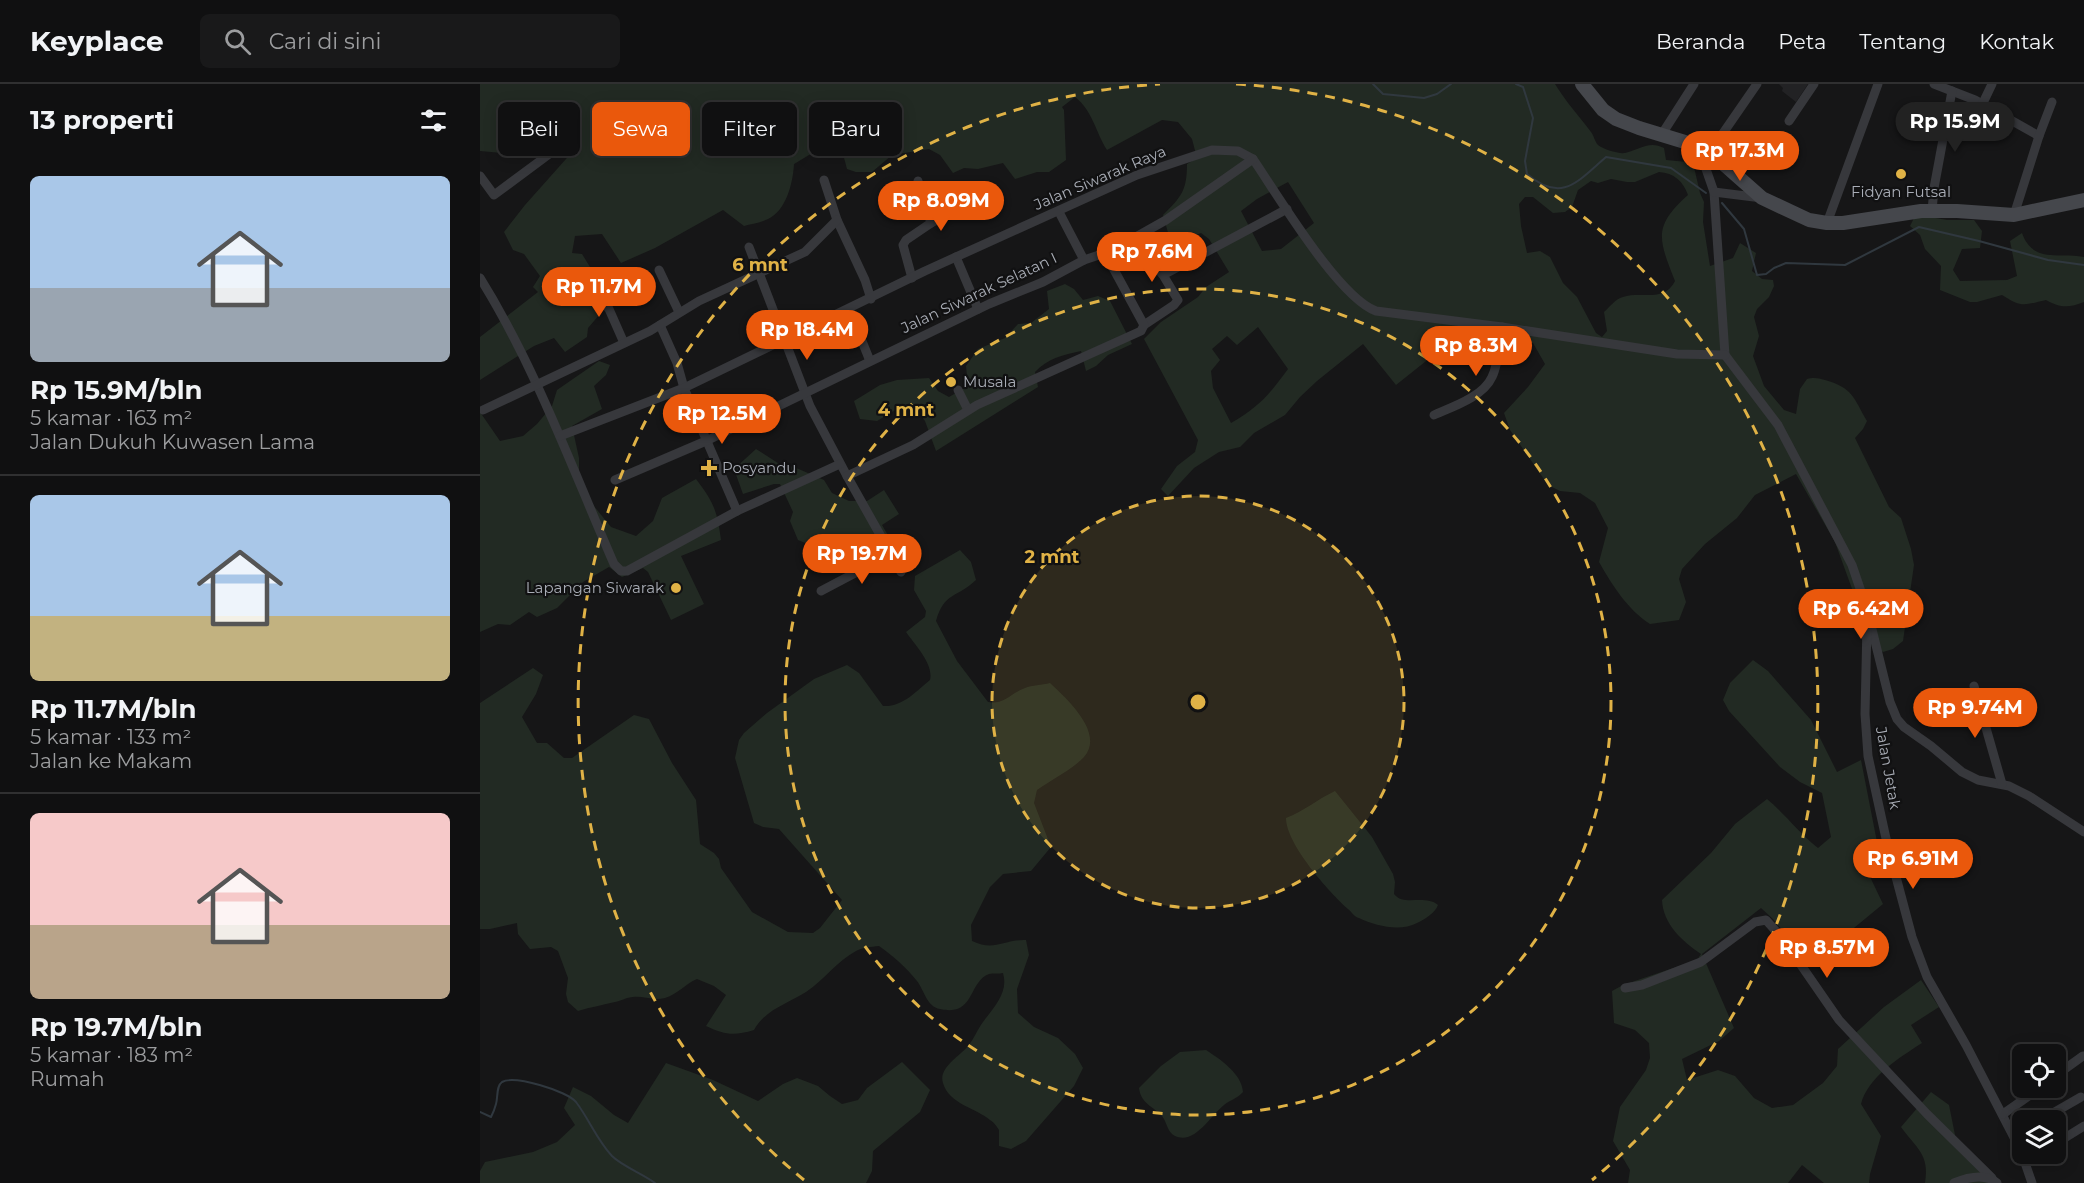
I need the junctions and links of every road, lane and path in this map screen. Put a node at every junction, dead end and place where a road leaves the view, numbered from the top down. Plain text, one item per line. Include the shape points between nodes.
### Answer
1 (1582, 84) edge
2 (1694, 84) edge
3 (1757, 84) edge
4 (1814, 84) edge
5 (1878, 84) edge
6 (1934, 84) edge
7 (1992, 84) edge
8 (1952, 91) junction
9 (2052, 102) dead end
10 (1982, 105) junction
11 (1789, 121) dead end
12 (1662, 134) junction
13 (2039, 136) junction
14 (1704, 149) junction
15 (547, 156) edge
16 (1253, 159) junction
17 (480, 176) edge
18 (824, 180) dead end
19 (918, 181) dead end
20 (1714, 192) junction
21 (1762, 198) junction
22 (2084, 200) edge
23 (966, 202) dead end
24 (1287, 209) junction
25 (1932, 211) junction
26 (1059, 212) junction
27 (2014, 215) junction
28 (837, 220) junction
29 (931, 223) junction
30 (1827, 223) junction
31 (1132, 239) junction
32 (749, 247) dead end
33 (1105, 253) junction
34 (957, 257) junction
35 (1084, 260) junction
36 (658, 270) dead end
37 (759, 273) junction
38 (1163, 275) junction
39 (480, 278) edge
40 (912, 278) junction
41 (589, 285) dead end
42 (871, 299) junction
43 (849, 309) junction
44 (978, 309) junction
45 (679, 312) junction
46 (660, 325) junction
47 (1144, 325) junction
48 (1502, 327) junction
49 (784, 339) junction
50 (624, 343) junction
51 (1725, 355) junction
52 (870, 361) junction
53 (537, 384) junction
54 (684, 388) junction
55 (958, 390) dead end
56 (805, 392) junction
57 (483, 410) dead end
58 (968, 410) junction
59 (1434, 415) dead end
60 (560, 436) junction
61 (706, 441) junction
62 (840, 464) junction
63 (847, 476) junction
64 (615, 480) dead end
65 (737, 511) junction
66 (891, 554) junction
67 (901, 572) dead end
68 (821, 591) dead end
69 (1867, 609) junction
70 (1974, 686) dead end
71 (2002, 784) junction
72 (2084, 832) edge
73 (1625, 988) dead end
74 (2083, 1056) edge
75 (2066, 1068) edge
76 (2081, 1097) dead end
77 (2026, 1098) edge
78 (2058, 1110) edge
79 (2003, 1114) junction
80 (2084, 1126) edge
81 (2012, 1127) edge
82 (2066, 1137) edge
83 (2026, 1164) edge
84 (1994, 1181) edge
85 (1954, 1183) edge
86 (2032, 1183) edge

1 - 12 main road via 1603,110 1639,128
2 - 12 street
3 - 14 street
4 - 11 street
5 - 30 street
6 - 8 street
7 - 10 street
8 - 10 street
8 - 25 street
9 - 13 street
10 - 13 street
12 - 14 main road
13 - 27 street
14 - 20 street
14 - 21 main road
15 - 17 street via 494,195
16 - 24 street
16 - 26 street, Jalan Siwarak Raya via 1238,151 1212,150 1137,176
16 - 31 street, Jalan Siwarak Selatan I
18 - 28 street
19 - 29 street
20 - 21 street
20 - 51 street
21 - 30 main road via 1789,212
22 - 27 main road
23 - 29 street
24 - 38 street
24 - 48 street via 1327,265 1367,308
25 - 27 main road
25 - 30 main road
26 - 34 street, Jalan Siwarak Raya
26 - 35 street
28 - 37 street via 810,249
28 - 42 street
29 - 40 street via 903,245
31 - 33 street, Jalan Siwarak Selatan I
31 - 38 street
32 - 37 street
33 - 35 street, Jalan Siwarak Selatan I
33 - 47 street
34 - 40 street, Jalan Siwarak Raya
34 - 44 street
35 - 44 street, Jalan Siwarak Selatan I
36 - 45 street
37 - 45 street
37 - 49 street
38 - 47 street via 1178,300
39 - 53 street
40 - 42 street, Jalan Siwarak Raya
41 - 50 street via 609,309
42 - 43 street, Jalan Siwarak Raya
43 - 49 street, Jalan Siwarak Raya
43 - 52 street
44 - 52 street, Jalan Siwarak Selatan I
45 - 46 street
46 - 50 street
46 - 54 street
47 - 58 street via 1135,334
48 - 51 street via 1677,354
48 - 59 street via 1488,384
49 - 54 street, Jalan Siwarak Raya
49 - 56 street
50 - 53 street
51 - 69 street via 1778,425 1852,565
52 - 56 street, Jalan Siwarak Selatan I
53 - 57 street
53 - 60 street
54 - 60 street, Jalan Siwarak Raya
54 - 61 street
55 - 58 street
56 - 61 street, Jalan Siwarak Selatan I
56 - 62 street
58 - 63 street via 913,445
60 - 65 street via 614,564 621,571
61 - 64 street, Jalan Siwarak Selatan I
61 - 65 street
62 - 63 street
62 - 65 street
63 - 66 street
66 - 67 street
66 - 68 street
69 - 71 street via 1897,718 1962,772 1978,780
69 - 79 street, Jalan Jetak via 1864,714 1868,756 1909,927 1927,977
70 - 71 street
71 - 72 street via 2040,802
73 - 84 street via 1701,962 1755,922 1766,920 1839,1020
74 - 75 street
76 - 78 street
77 - 79 street
79 - 81 street, Jalan Jetak
80 - 82 street
83 - 86 street, Jalan Jetak
84 - 85 street via 1967,1177

